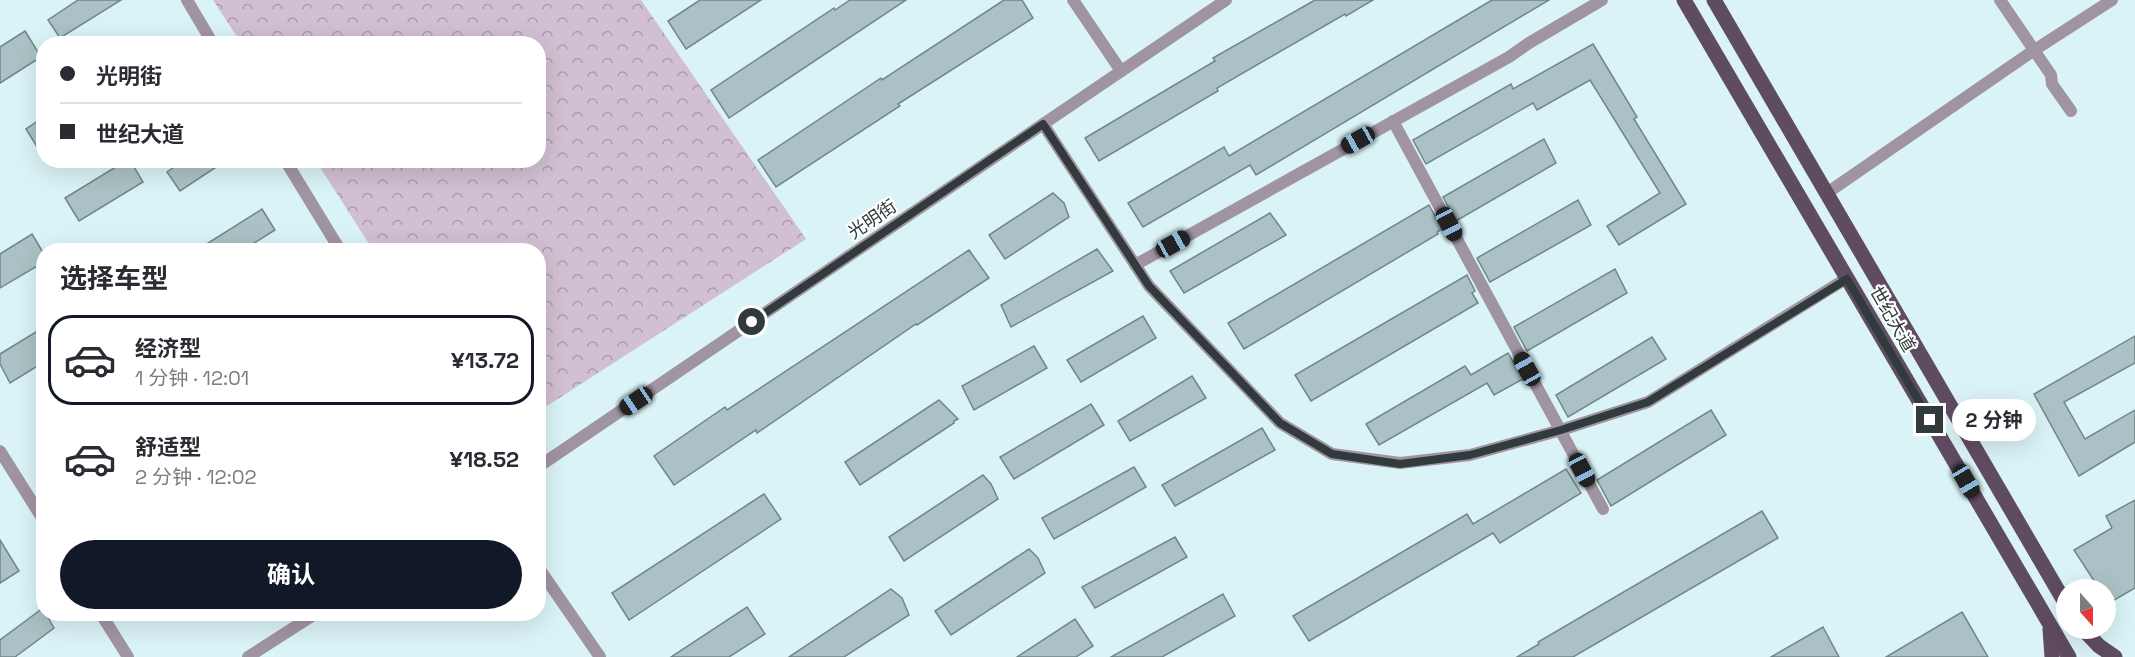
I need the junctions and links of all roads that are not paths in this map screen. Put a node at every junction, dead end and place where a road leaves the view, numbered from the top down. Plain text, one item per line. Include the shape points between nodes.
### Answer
1 (187, 0) edge
2 (1073, 0) edge
3 (1226, 0) edge
4 (1602, 0) edge
5 (1684, 0) edge
6 (1714, 0) edge
7 (2000, 0) edge
8 (2112, 0) edge
9 (208, 36) edge
10 (2033, 51) junction
11 (1121, 71) junction
12 (2071, 111) dead end
13 (1393, 121) junction
14 (1043, 124) junction
15 (290, 168) edge
16 (1827, 193) junction
17 (336, 243) edge
18 (1135, 265) junction
19 (1847, 279) junction
20 (1561, 430) junction
21 (0, 451) edge
22 (546, 462) edge
23 (36, 508) edge
24 (1603, 509) dead end
25 (546, 579) edge
26 (2056, 587) edge
27 (105, 621) edge
28 (304, 621) edge
29 (2049, 623) junction
30 (2087, 639) edge
31 (2092, 639) edge
32 (128, 657) edge
33 (248, 657) edge
34 (600, 657) edge
35 (2052, 657) edge
36 (2069, 657) edge
37 (2097, 657) edge
38 (2115, 657) edge

1 - 9 street
2 - 11 street
3 - 11 street, 光明街
4 - 13 street
5 - 19 main road, 世纪大道
6 - 16 main road, 世纪大道
7 - 10 street
8 - 10 street
10 - 12 street
10 - 16 street
11 - 14 street, 光明街
13 - 18 street
13 - 20 street
14 - 18 street
14 - 22 street, 光明街
15 - 17 street
16 - 26 main road, 世纪大道
18 - 20 street via 1149,286 1280,423 1332,454 1400,464 1470,455
19 - 20 street via 1648,402
19 - 29 main road, 世纪大道
20 - 24 street
21 - 23 street
25 - 34 street
27 - 32 street
28 - 33 street
29 - 35 main road
29 - 36 main road, 世纪大道
30 - 37 main road
31 - 38 main road

